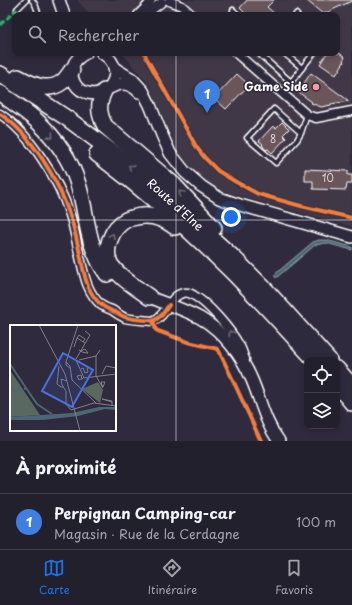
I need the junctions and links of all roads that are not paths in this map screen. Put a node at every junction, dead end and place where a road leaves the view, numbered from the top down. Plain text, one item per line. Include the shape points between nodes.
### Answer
1 (26, 0) edge
2 (32, 0) edge
3 (151, 0) edge
4 (165, 1) edge
5 (181, 3) edge
6 (18, 9) dead end
7 (38, 12) edge
8 (141, 12) edge
9 (149, 12) edge
10 (189, 12) edge
11 (241, 56) edge
12 (261, 56) edge
13 (288, 56) edge
14 (312, 56) edge
15 (109, 58) edge
16 (74, 61) edge
17 (0, 67) edge
18 (302, 68) junction
19 (0, 74) edge
20 (0, 86) edge
21 (106, 90) junction
22 (0, 94) edge
23 (150, 105) junction
24 (352, 112) edge
25 (0, 114) edge
26 (308, 115) junction
27 (301, 133) junction
28 (352, 237) edge
29 (149, 297) junction
30 (169, 305) junction
31 (317, 354) edge
32 (306, 357) edge
33 (340, 372) edge
34 (252, 381) junction
35 (352, 386) edge
36 (340, 389) edge
37 (340, 393) edge
38 (352, 403) edge
39 (352, 406) edge
40 (279, 441) edge

1 - 6 lane
2 - 7 lane
3 - 8 street
4 - 5 street
4 - 9 street
5 - 10 street
11 - 26 street
12 - 18 lane via 291,82
13 - 18 lane
14 - 18 lane
15 - 21 main road via 115,74 112,85
15 - 23 main road via 143,91
16 - 17 highway via 63,81 56,86 44,87 32,84
16 - 21 main road via 72,77 79,89 91,94
31 -> 19 highway, Route d'Elne via 266,290 134,168 68,119
20 - 31 highway, Route d'Elne via 62,127 128,178 214,255
21 - 23 main road via 124,84 143,95
31 -> 21 highway via 283,304 244,259 174,185 105,126 99,107
22 -> 29 highway via 37,120 69,161 79,185 92,246 101,266 110,278 124,288
23 - 28 main road via 170,154 185,172 219,198
24 - 26 street via 316,118
25 - 30 street via 20,131 61,191 70,214 83,274 93,295 102,305 126,318 155,320
26 - 27 lane
27 - 27 lane via 276,163 247,138 274,109
29 - 30 main road
29 -> 32 highway via 124,278 111,265 107,255 109,242 116,229 126,220 138,216 160,218 183,233 217,264
30 - 34 main road via 200,318 218,330 244,364
34 -> 30 street via 240,346 227,327 206,305 192,294 184,293 175,297
33 - 35 highway
34 - 40 main road via 266,420
36 - 38 highway
37 - 39 highway

